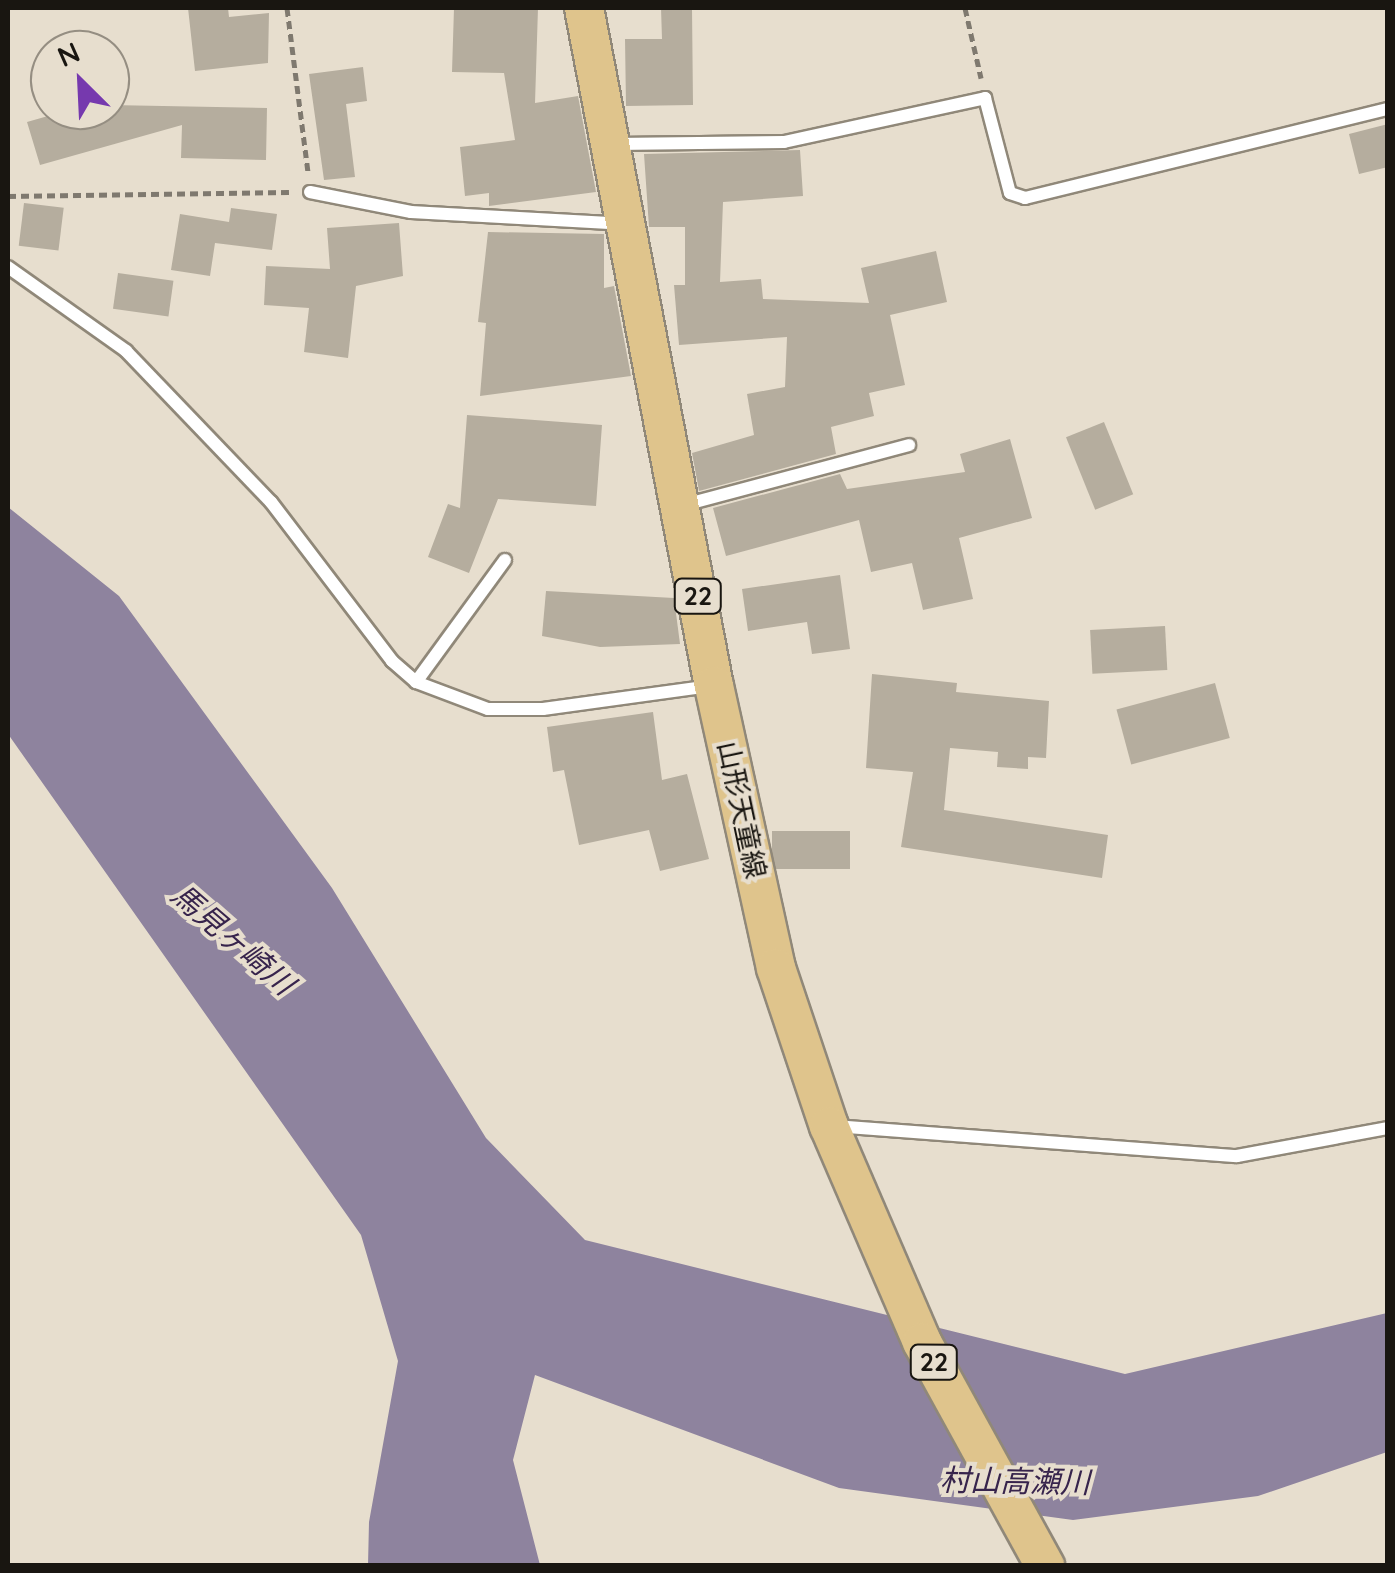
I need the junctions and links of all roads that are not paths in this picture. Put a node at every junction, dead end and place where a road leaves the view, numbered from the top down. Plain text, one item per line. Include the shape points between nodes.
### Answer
1 (584, 8) edge
2 (1388, 109) edge
3 (610, 144) junction
4 (310, 192) road end
5 (626, 224) junction
6 (8, 267) edge
7 (909, 445) dead end
8 (682, 506) junction
9 (506, 560) dead end
10 (416, 682) junction
11 (714, 686) junction
12 (830, 1126) junction
13 (1388, 1128) edge
14 (1038, 1554) edge

1 - 3 main road, 山形天童線 / 22
2 - 3 lane via 1025,198 1010,193 986,98 784,142
3 - 5 main road, 山形天童線 / 22
4 - 5 lane via 411,212
5 - 8 main road, 山形天童線 / 22
6 - 10 lane via 126,351 271,502 392,661
7 - 8 lane
8 - 11 main road, 山形天童線 / 22
9 - 10 lane
10 - 11 lane via 488,709
11 - 12 main road, 山形天童線 / 22 via 776,968
12 - 13 lane via 1237,1156
12 - 14 main road, 山形天童線 / 22 via 922,1342

